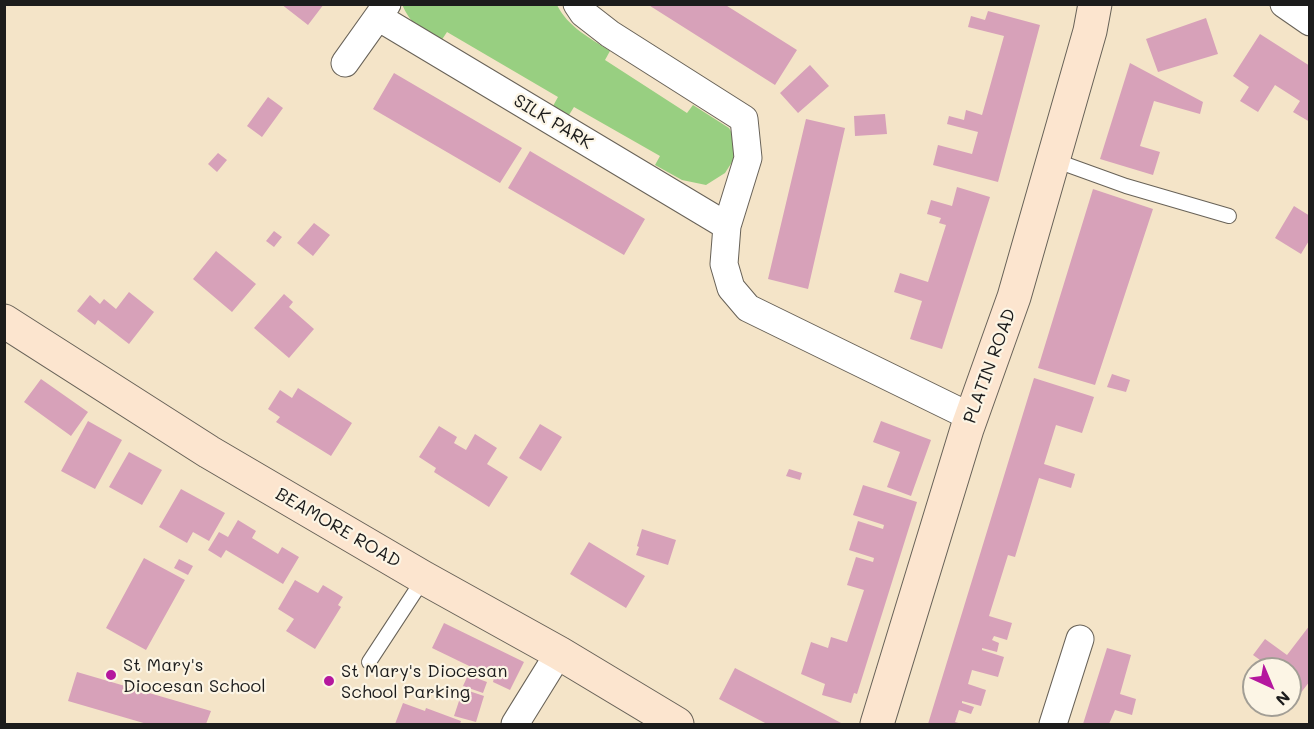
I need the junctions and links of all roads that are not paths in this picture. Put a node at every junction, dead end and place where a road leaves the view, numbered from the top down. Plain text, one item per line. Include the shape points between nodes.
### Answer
1 (577, 4) edge
2 (1095, 4) edge
3 (1284, 4) edge
4 (382, 11) edge
5 (1310, 22) edge
6 (345, 63) dead end
7 (1053, 160) junction
8 (1229, 216) dead end
9 (727, 226) junction
10 (4, 321) edge
11 (972, 417) junction
12 (424, 578) junction
13 (1080, 639) dead end
14 (559, 653) junction
15 (369, 662) dead end
16 (515, 724) edge
17 (677, 724) edge
18 (877, 724) edge
19 (1053, 724) edge

1 - 9 street via 583,14 610,34 744,119 748,158
2 - 7 main road, PLATIN ROAD
3 - 5 street
4 - 6 street, SILK PARK
4 - 9 street, SILK PARK
7 - 8 lane
7 - 11 main road, PLATIN ROAD via 1014,297
9 - 11 street via 724,264 730,288 748,308
10 - 12 main road, BEAMORE ROAD via 209,452
11 - 18 main road, PLATIN ROAD
12 - 14 main road, BEAMORE ROAD
12 - 15 lane
13 - 19 street
14 - 16 street
14 - 17 main road, BEAMORE ROAD

